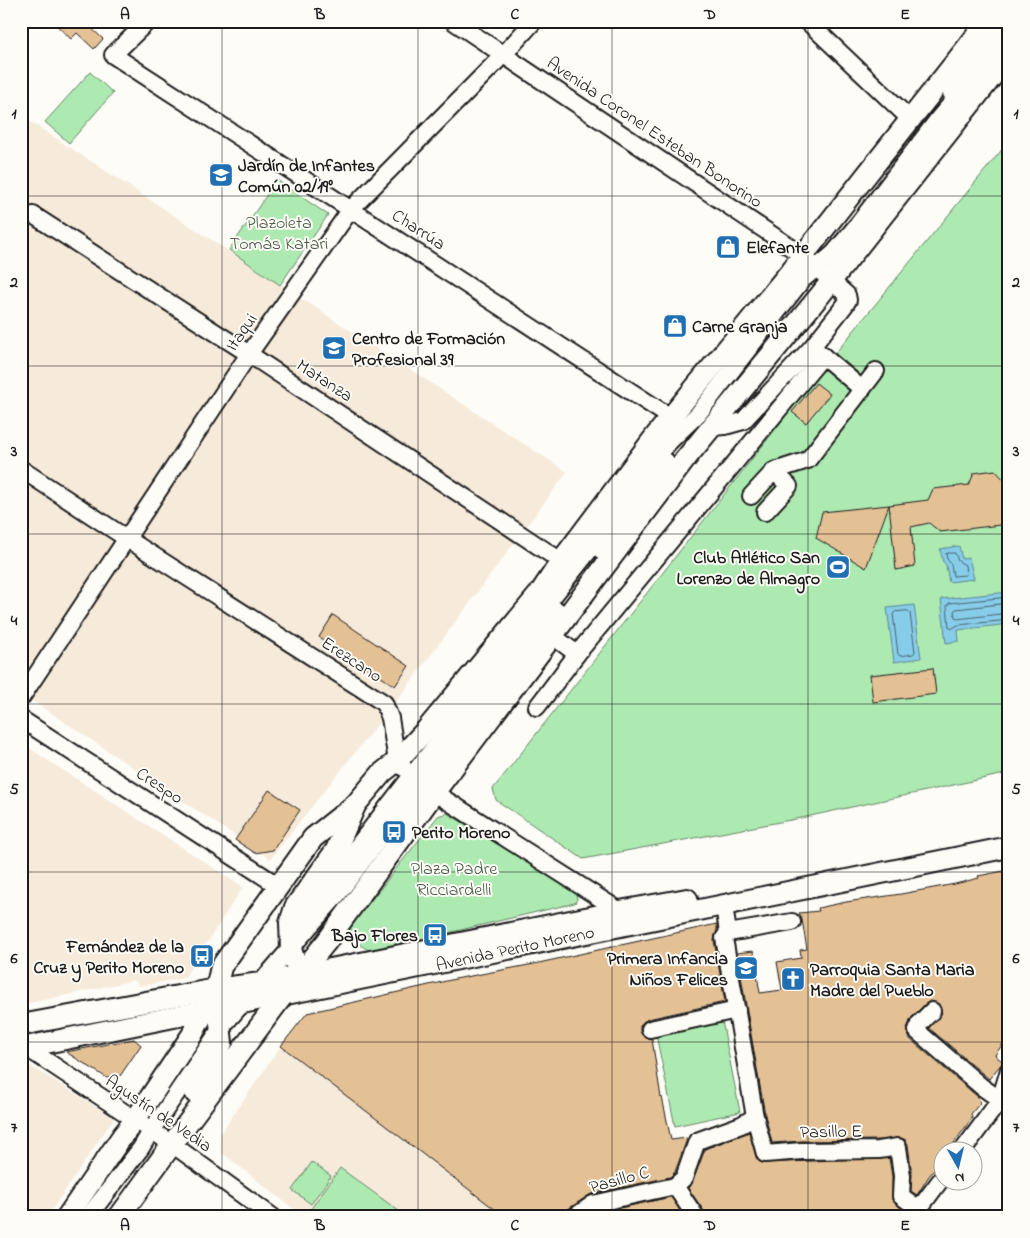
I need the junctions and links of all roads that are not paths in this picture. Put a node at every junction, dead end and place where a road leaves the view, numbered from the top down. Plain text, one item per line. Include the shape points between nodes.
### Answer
1 (148, 21) edge
2 (453, 21) edge
3 (534, 21) edge
4 (807, 21) edge
5 (988, 21) edge
6 (1001, 21) edge
7 (1009, 36) edge
8 (504, 54) junction
9 (1009, 55) edge
10 (910, 119) junction
11 (938, 119) junction
12 (352, 209) junction
13 (33, 214) dead end
14 (802, 255) junction
15 (824, 275) junction
16 (818, 352) junction
17 (249, 354) junction
18 (876, 371) dead end
19 (862, 389) junction
20 (743, 422) junction
21 (676, 423) junction
22 (712, 427) junction
23 (759, 436) junction
24 (699, 442) junction
25 (21, 469) edge
26 (774, 471) junction
27 (751, 496) dead end
28 (765, 512) dead end
29 (126, 538) junction
30 (578, 573) junction
31 (553, 636) junction
32 (577, 654) junction
33 (21, 698) edge
34 (538, 707) dead end
35 (21, 719) edge
36 (397, 761) junction
37 (422, 785) junction
38 (356, 804) junction
39 (1009, 835) edge
40 (1009, 847) edge
41 (278, 885) junction
42 (724, 905) junction
43 (620, 911) junction
44 (792, 922) dead end
45 (728, 933) junction
46 (291, 949) junction
47 (261, 982) junction
48 (304, 982) junction
49 (284, 994) junction
50 (213, 1002) junction
51 (242, 1003) junction
52 (737, 1010) junction
53 (932, 1011) dead end
54 (21, 1025) edge
55 (221, 1028) junction
56 (650, 1029) dead end
57 (23, 1046) edge
58 (1009, 1070) edge
59 (1004, 1103) edge
60 (755, 1117) junction
61 (143, 1125) junction
62 (175, 1140) junction
63 (972, 1140) edge
64 (142, 1148) junction
65 (675, 1186) junction
66 (933, 1190) edge
67 (916, 1213) edge
68 (67, 1217) edge
69 (88, 1217) edge
70 (99, 1217) edge
71 (119, 1217) edge
72 (273, 1217) edge
73 (574, 1217) edge
74 (696, 1217) edge

1 - 12 street, Charrúa via 113,55
2 - 8 street, Avenida Coronel Esteban Bonorino
3 - 8 street, Itaqui
4 - 10 street
5 - 10 main road
6 - 11 street via 966,67
7 - 11 street
8 - 12 street, Itaqui
8 - 14 street, Avenida Coronel Esteban Bonorino
9 - 15 main road
10 - 14 main road
11 - 15 street via 833,254
12 - 17 street, Itaqui
12 - 21 street, Charrúa
13 - 17 street, Matanza
14 - 15 street, Avenida Coronel Esteban Bonorino
14 - 21 main road
15 - 16 street, Avenida Coronel Esteban Bonorino via 847,295 848,300
15 - 21 street via 802,280 698,414
15 - 22 main road
16 - 19 street
16 - 20 street
16 - 23 street
17 - 29 street, Itaqui
17 - 30 street, Matanza
18 - 19 street
19 - 26 street via 808,460
20 - 22 street
20 - 23 street
21 - 24 street, Charrúa
21 - 30 main road
21 - 30 street via 669,442 630,489 615,513 581,548
21 - 30 street via 676,448 644,490 627,520
22 - 24 main road
23 - 32 street
24 - 30 main road
25 - 29 street, Erezcano
26 - 27 street
26 - 28 street via 789,486
29 - 33 street, Itaqui
29 - 36 street, Erezcano via 384,703 390,718
30 - 31 main road
30 - 36 main road via 534,600
30 - 37 street
31 - 32 street
31 - 37 main road
32 - 34 street
35 - 41 street, Crespo
36 - 37 street
36 - 38 main road via 382,773
37 - 43 street
37 - 46 street
37 - 48 main road
38 - 41 main road via 313,838
38 - 46 main road via 336,850 295,907 290,923
39 - 43 main road, Avenida Perito Moreno
40 - 42 main road, Avenida Perito Moreno
41 - 50 main road via 221,967
42 - 45 street
42 - 48 main road, Avenida Perito Moreno
43 - 48 main road, Avenida Perito Moreno
44 - 45 street
45 - 52 street via 724,938
46 - 47 street
46 - 48 main road
47 - 48 main road, Avenida Perito Moreno
47 - 50 main road, Avenida Perito Moreno
47 - 51 street
48 - 49 main road
49 - 51 main road, Avenida Perito Moreno
49 - 62 main road
50 - 51 main road, Avenida Perito Moreno
50 - 54 main road, Avenida Perito Moreno
50 - 55 main road
50 - 57 main road, Avenida Perito Moreno
50 - 61 main road
51 - 55 street
52 - 56 street
52 - 60 street
53 - 59 street via 919,1024 917,1031
55 - 61 street
55 - 62 main road via 222,1043 211,1070 183,1110
57 - 61 street, Agustín de Vedia
58 - 59 street
59 - 63 street
60 - 65 street via 697,1141 684,1178
60 - 67 street, Pasillo E via 764,1154 898,1147 901,1196
61 - 62 street, Agustín de Vedia
61 - 64 street
61 - 68 main road via 123,1135
62 - 71 main road
62 - 72 street, Agustín de Vedia
64 - 69 street
64 - 70 street via 140,1157
65 - 73 street, Pasillo C via 593,1204
65 - 74 street
66 - 67 street

